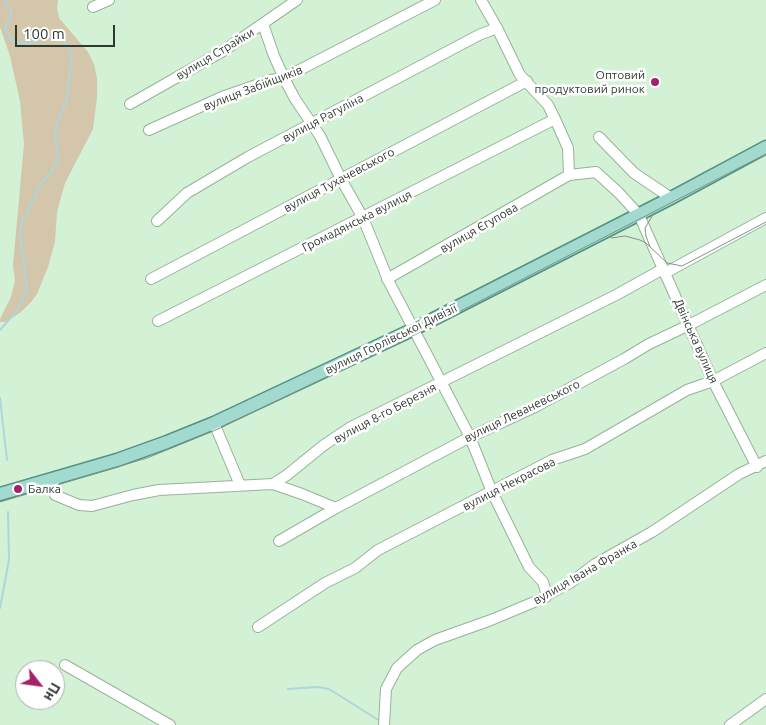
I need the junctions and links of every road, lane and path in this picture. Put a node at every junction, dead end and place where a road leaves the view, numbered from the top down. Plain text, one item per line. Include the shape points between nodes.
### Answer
1 (109, 0) edge
2 (297, 0) edge
3 (435, 0) edge
4 (482, 0) edge
5 (93, 7) dead end
6 (263, 24) junction
7 (498, 28) junction
8 (284, 78) junction
9 (527, 81) junction
10 (130, 104) dead end
11 (555, 119) junction
12 (311, 123) junction
13 (149, 130) dead end
14 (599, 137) dead end
15 (766, 147) edge
16 (569, 176) junction
17 (341, 179) junction
18 (671, 198) junction
19 (639, 214) junction
20 (363, 218) junction
21 (766, 218) edge
22 (157, 221) dead end
23 (664, 271) junction
24 (388, 279) junction
25 (151, 280) dead end
26 (766, 284) edge
27 (158, 322) dead end
28 (689, 325) junction
29 (414, 329) junction
30 (766, 354) edge
31 (713, 381) junction
32 (441, 383) junction
33 (214, 423) junction
34 (470, 437) junction
35 (762, 464) edge
36 (53, 478) junction
37 (273, 484) junction
38 (240, 485) junction
39 (492, 492) junction
40 (0, 494) edge
41 (336, 508) junction
42 (279, 541) dead end
43 (547, 595) junction
44 (258, 626) dead end
45 (65, 666) edge
46 (766, 699) edge
47 (170, 725) edge
48 (384, 725) edge
49 (730, 725) edge

1 - 5 street
2 - 6 street, вулиця Страйки
3 - 8 street, вулиця Забійщиків
4 - 7 street
6 - 8 street
6 - 10 street, вулиця Страйки via 223,51
7 - 9 street via 520,75
7 - 12 street, вулиця Рагуліна via 478,35
8 - 12 street
8 - 13 street, вулиця Забійщиків via 222,97
9 - 11 street via 548,105
9 - 17 street, вулиця Тухачевського
11 - 16 street via 568,148
11 - 20 street, Громадянська вулиця
12 - 17 street
12 - 22 street, вулиця Рагуліна via 187,193
14 - 18 street via 634,173
15 - 18 main road, вулиця Горлівської Дивізії
16 - 19 street via 596,172
16 - 24 street, вулиця Єгупова
17 - 20 street
17 - 25 street, вулиця Тухачевського
18 - 19 main road, вулиця Горлівської Дивізії
19 - 23 street, Двінська вулиця
19 - 29 main road, вулиця Горлівської Дивізії
20 - 24 street
20 - 27 street, Громадянська вулиця
21 - 23 street, вулиця 8-го Березня
23 - 28 street, Двінська вулиця
23 - 32 street, вулиця 8-го Березня
24 - 29 street
26 - 28 street, вулиця Леваневського
28 - 31 street, Двінська вулиця
28 - 34 street, вулиця Леваневського
29 - 32 street
29 - 33 main road, вулиця Горлівської Дивізії
30 - 31 street, вулиця Некрасова
31 - 35 street, Двінська вулиця
31 - 39 street, вулиця Некрасова via 687,390 585,449 552,460
32 - 34 street
32 - 37 street, вулиця 8-го Березня via 351,428
33 - 36 main road, вулиця Горлівської Дивізії via 134,454
33 - 38 street
34 - 39 street
34 - 41 street, вулиця Леваневського
35 - 43 street, вулиця Івана Франка via 739,474 652,532
36 - 38 street via 55,495 92,506 159,490
36 - 40 main road, вулиця Горлівської Дивізії
37 - 38 street
37 - 41 street
39 - 43 street via 530,567 543,582
39 - 44 street, вулиця Некрасова via 378,550 355,568 325,583
41 - 42 street, вулиця Леваневського
43 - 48 street, вулиця Івана Франка via 417,650 397,668 386,689
45 - 47 street
46 - 49 street

